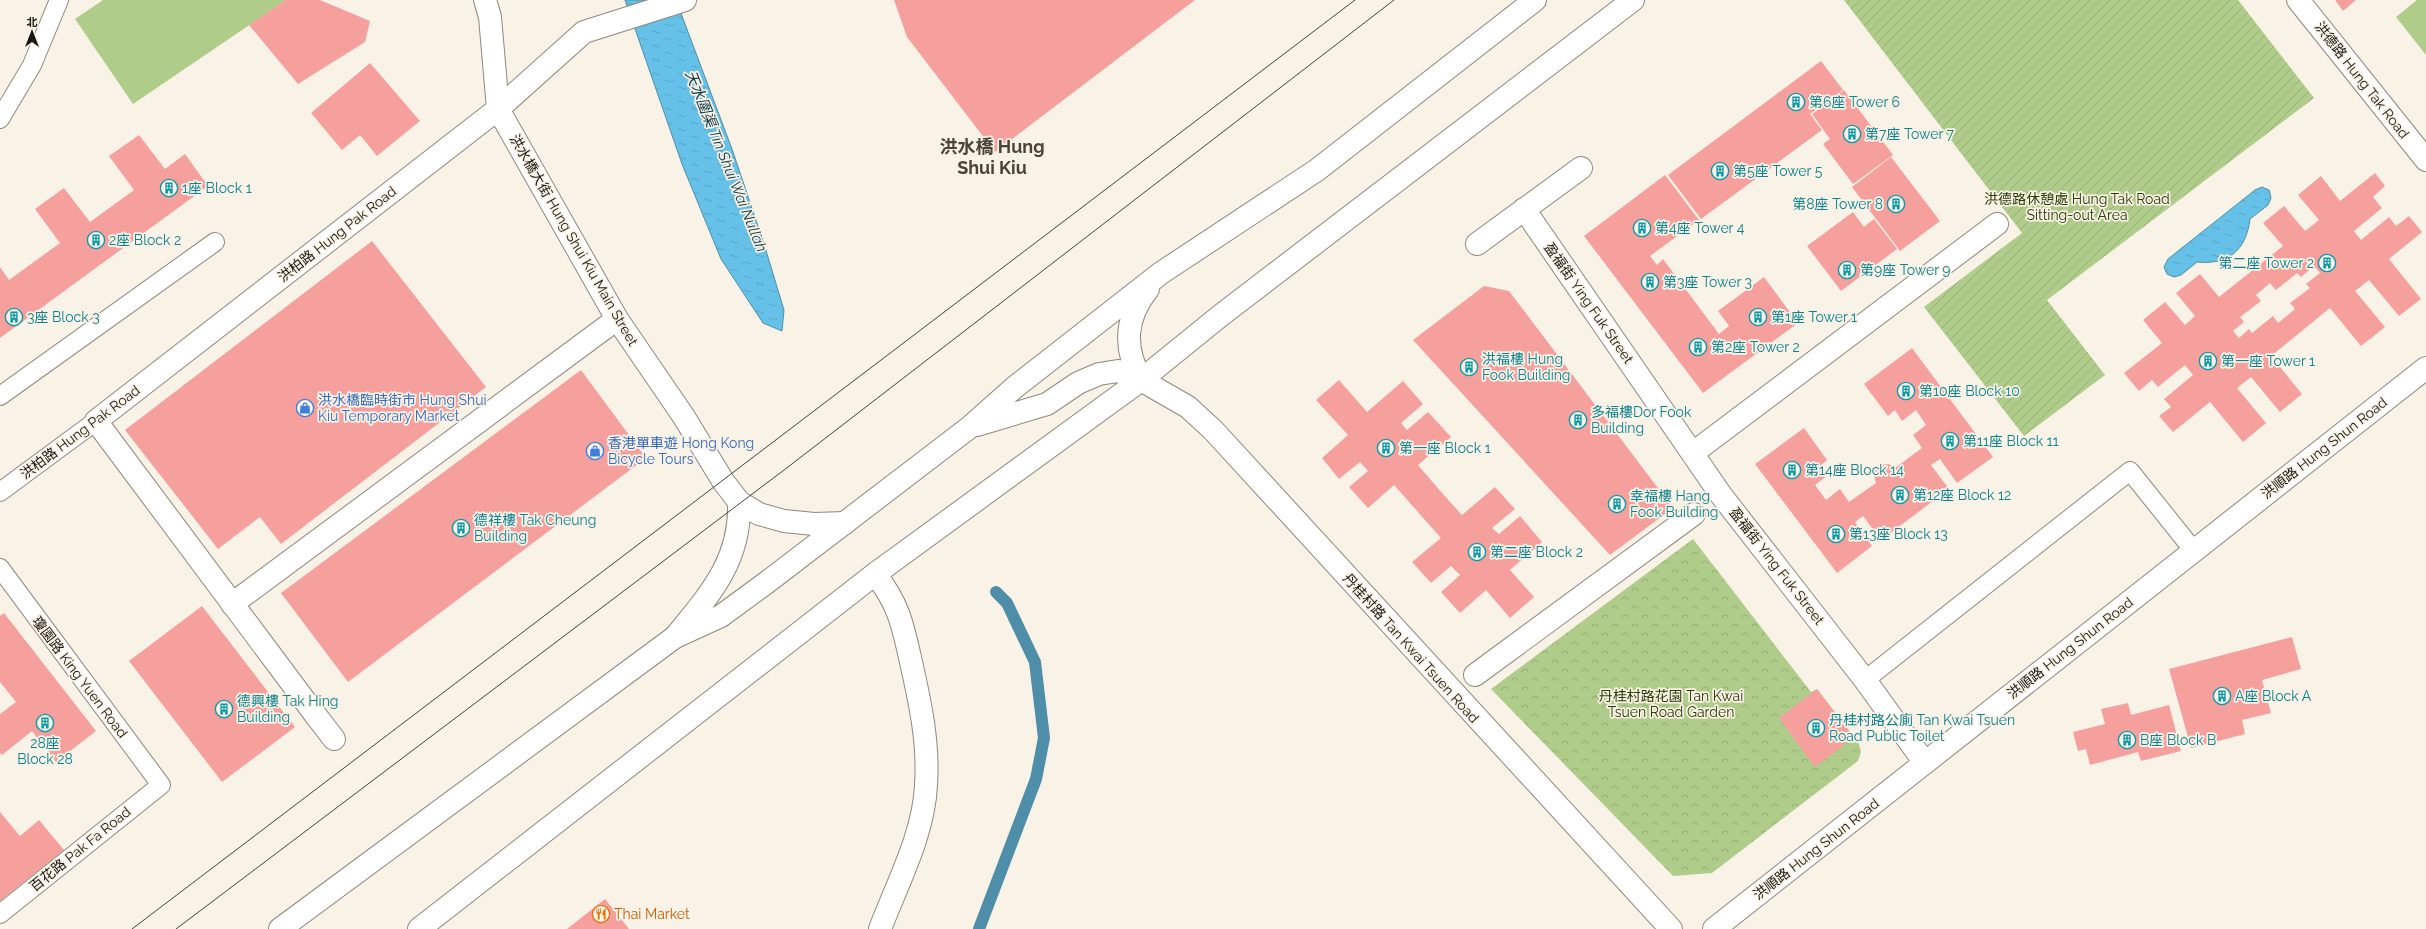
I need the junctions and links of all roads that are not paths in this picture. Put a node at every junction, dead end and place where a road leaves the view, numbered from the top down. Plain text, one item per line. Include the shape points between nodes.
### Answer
1 (58, 0) edge
2 (485, 0) edge
3 (685, 0) edge
4 (1535, 0) edge
5 (1632, 0) edge
6 (2298, 0) edge
7 (498, 109) junction
8 (0, 119) edge
9 (2426, 160) edge
10 (1581, 168) dead end
11 (1524, 209) junction
12 (1997, 224) dead end
13 (215, 242) dead end
14 (1477, 244) dead end
15 (1161, 273) junction
16 (617, 319) junction
17 (2426, 368) edge
18 (1141, 380) junction
19 (0, 396) edge
20 (96, 421) junction
21 (970, 427) junction
22 (1693, 453) junction
23 (0, 492) edge
24 (739, 502) junction
25 (1694, 514) dead end
26 (845, 523) junction
27 (2194, 551) junction
28 (0, 568) edge
29 (875, 574) junction
30 (232, 604) junction
31 (675, 637) junction
32 (1475, 675) dead end
33 (1865, 680) junction
34 (334, 740) dead end
35 (1925, 763) junction
36 (161, 785) joint
37 (0, 914) edge
38 (280, 929) edge
39 (420, 929) edge
40 (880, 929) edge
41 (1671, 929) edge
42 (1714, 929) edge

1 - 8 lane via 32,65
2 - 7 street, 洪水橋大街 Hung Shui Kiu Main Street via 490,17
3 - 7 street, 洪柏路 Hung Pak Road via 584,32
4 - 15 street via 1317,170
5 - 18 street via 1226,311
6 - 9 street, 洪德路 Hung Tak Road
7 - 16 street, 洪水橋大街 Hung Shui Kiu Main Street
7 - 20 street, 洪柏路 Hung Pak Road
10 - 11 street
11 - 14 street
11 - 22 street, 盈福街 Ying Fuk Street
12 - 22 street
13 - 19 lane
15 - 18 street via 1137,303 1130,324 1131,361
15 - 21 street via 1015,387
16 - 24 street, 洪水橋大街 Hung Shui Kiu Main Street
16 - 30 street
17 - 27 street, 洪順路 Hung Shun Road
18 - 21 street, 丹桂村路 Tan Kwai Tsuen Road via 1118,371 1099,374 1078,382 1047,404
18 - 29 street
18 - 41 street, 丹桂村路 Tan Kwai Tsuen Road via 1188,407 1213,430
20 - 23 lane, 洪柏路 Hung Pak Road
20 - 30 street
21 - 26 street
22 - 33 street, 盈福街 Ying Fuk Street via 1721,495
24 - 26 street, 洪水橋大街 Hung Shui Kiu Main Street via 759,514 784,522
24 - 31 street via 740,525 732,554 715,588
25 - 32 street
26 - 31 street via 721,616
27 - 33 lane via 2130,471
27 - 35 street, 洪順路 Hung Shun Road
28 - 36 lane, 瓊園路 King Yuen Road
29 - 39 street
29 - 40 street via 894,600 907,635 921,700 926,786 918,831
30 - 34 street
31 - 38 street
33 - 35 street, 盈福街 Ying Fuk Street
35 - 42 street, 洪順路 Hung Shun Road
36 - 37 lane, 百花路 Pak Fa Road

